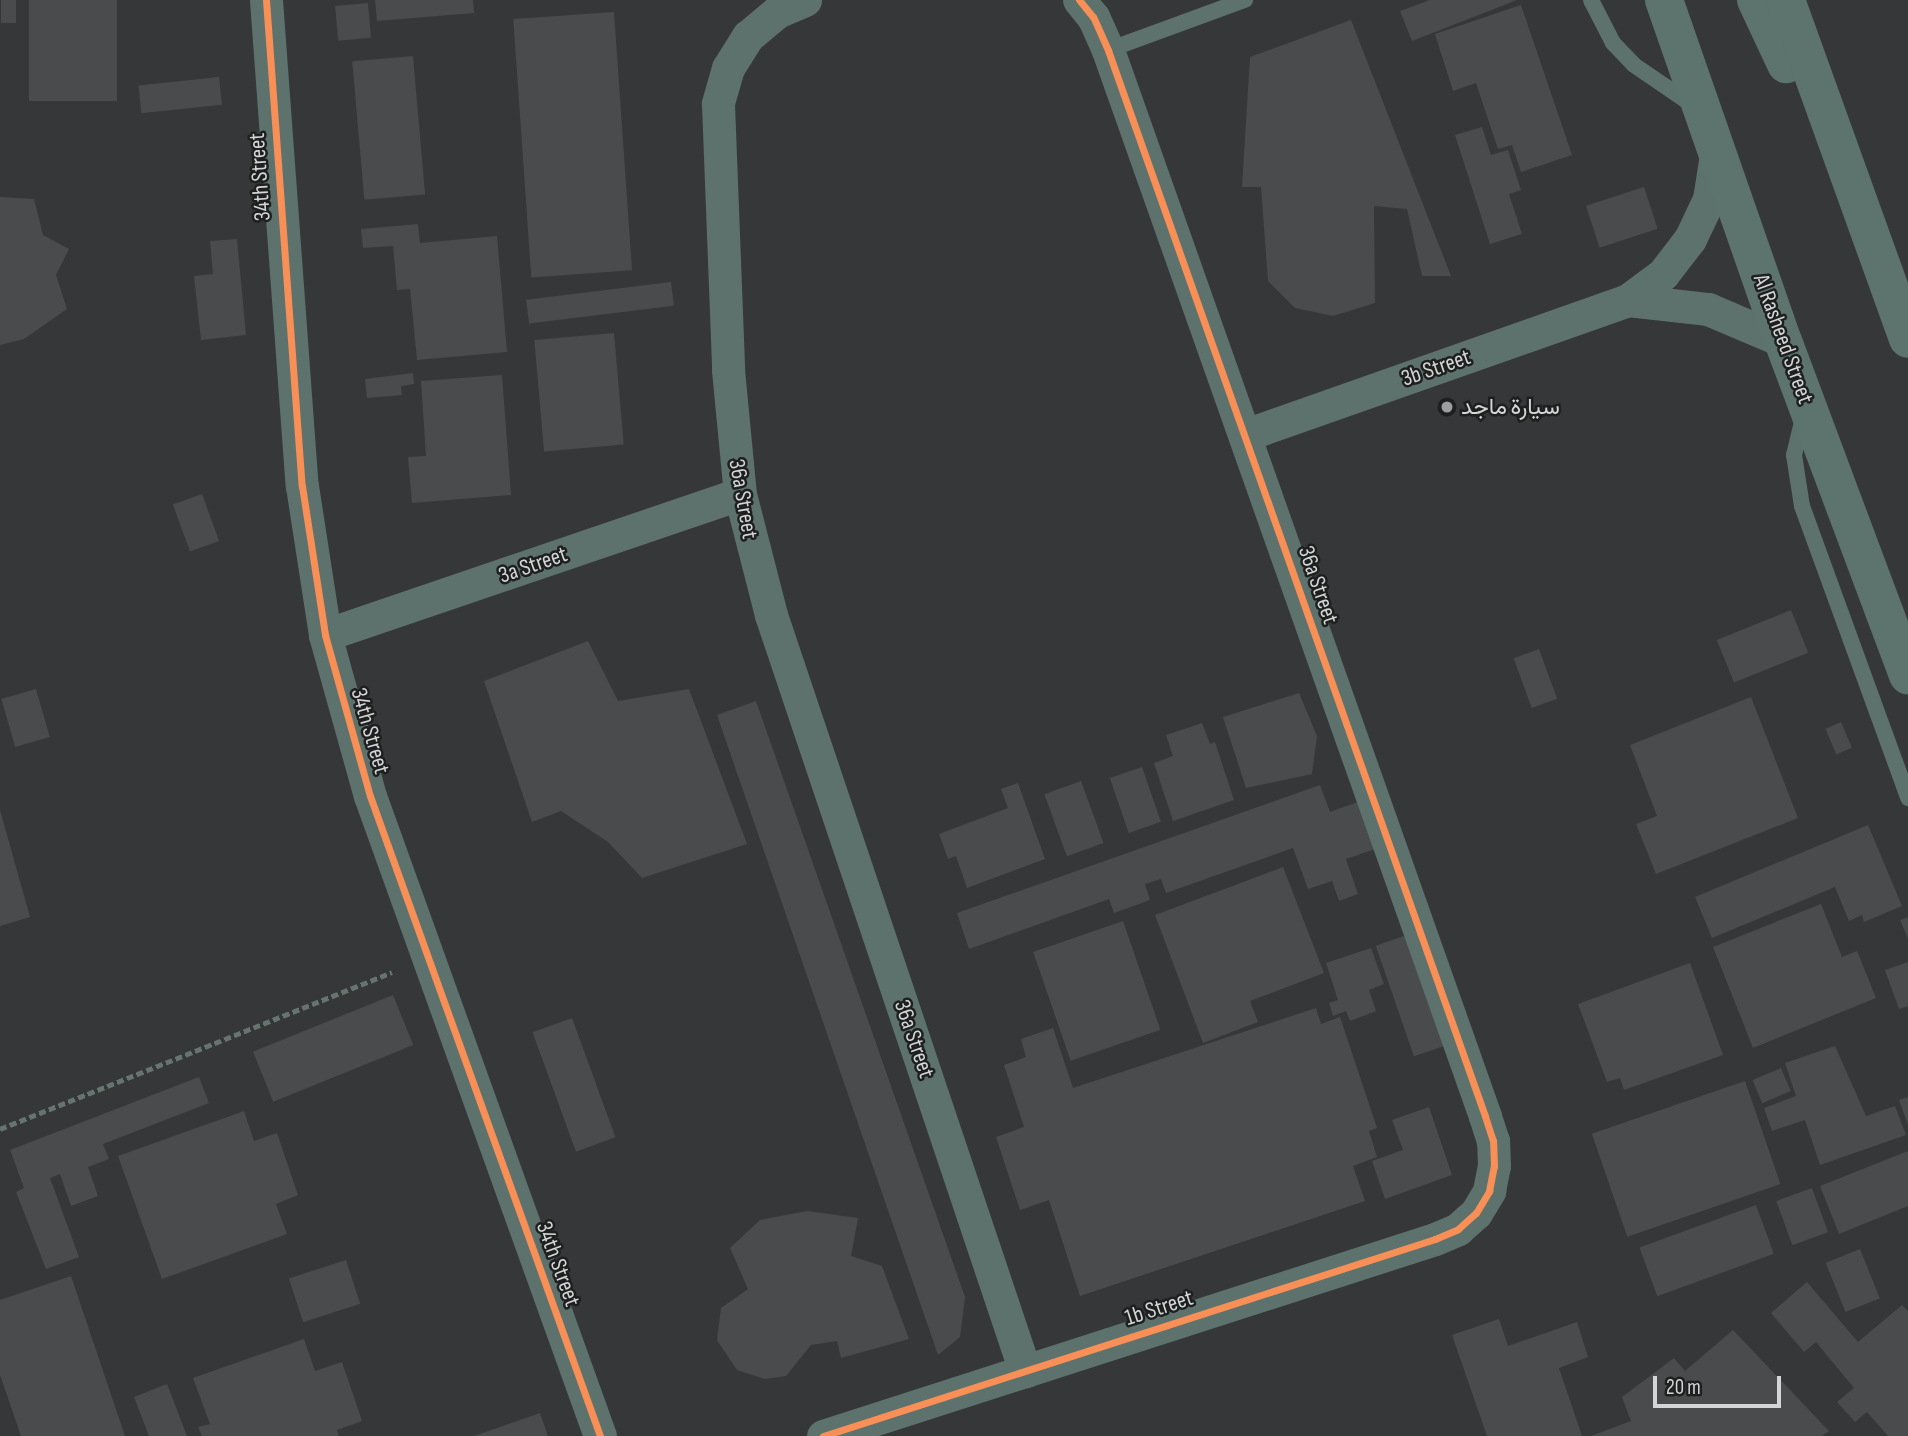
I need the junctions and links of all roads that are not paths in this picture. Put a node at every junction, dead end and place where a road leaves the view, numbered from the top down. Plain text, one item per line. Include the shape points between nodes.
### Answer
1 (266, 0) edge
2 (805, 0) edge
3 (1079, 0) edge
4 (1245, 0) edge
5 (1591, 0) edge
6 (1664, 0) edge
7 (1756, 0) edge
8 (1786, 0) edge
9 (1108, 50) junction
10 (1703, 112) junction
11 (1716, 155) junction
12 (1853, 193) junction
13 (1628, 300) junction
14 (1908, 340) edge
15 (1783, 341) junction
16 (1808, 405) junction
17 (1245, 435) junction
18 (740, 494) junction
19 (325, 635) junction
20 (1908, 675) edge
21 (1908, 798) edge
22 (1489, 1191) joint
23 (1026, 1371) junction
24 (600, 1436) edge
25 (823, 1436) edge

1 - 19 street, 34th Street via 302,486
2 - 18 street, 36a Street via 777,12 748,36 728,68 718,104 728,370
3 - 9 street, 36a Street via 1093,17
4 - 9 lane
5 - 10 lane via 1613,43 1634,65
6 - 10 main road, Al Rasheed Street
7 - 12 main road
8 - 12 main road
9 - 17 street, 36a Street
10 - 11 main road, Al Rasheed Street
11 - 13 street, 3b Street via 1709,199 1690,239 1663,274
11 - 15 main road, Al Rasheed Street
12 - 14 main road
13 - 15 street, 3b Street via 1708,309
13 - 17 street, 3b Street
15 - 16 main road, Al Rasheed Street
16 - 20 main road, Al Rasheed Street
16 - 21 lane via 1794,455 1802,506
17 - 22 street, 36a Street via 1493,1141
18 - 19 street, 3a Street
18 - 23 street, 36a Street via 771,615
19 - 24 street, 34th Street via 370,796
22 - 23 street, 1b Street via 1476,1213 1458,1229 1435,1239
23 - 25 street, 1b Street

